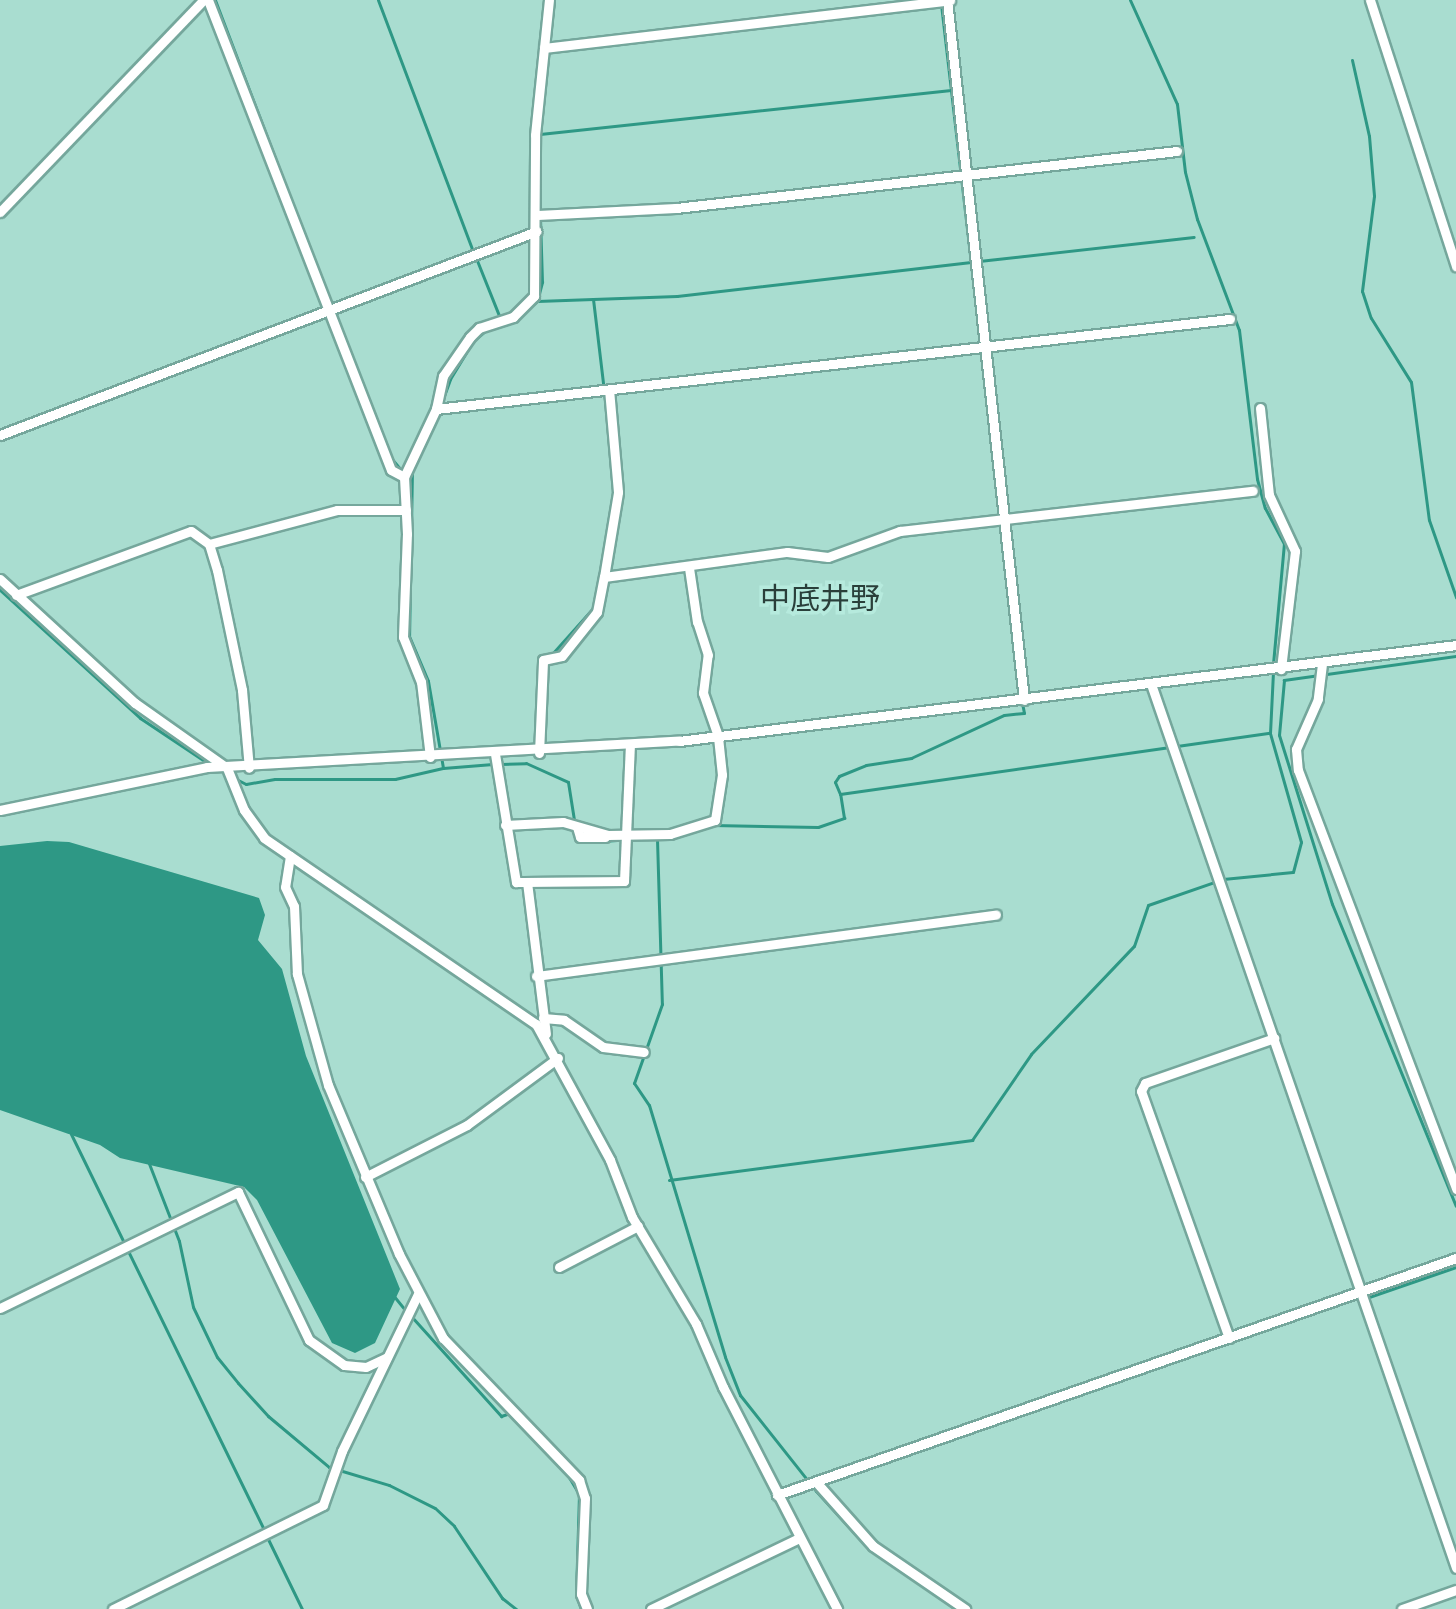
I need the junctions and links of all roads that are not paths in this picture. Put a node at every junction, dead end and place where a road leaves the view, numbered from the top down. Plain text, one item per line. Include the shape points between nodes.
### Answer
1 (206, 0) edge
2 (549, 0) edge
3 (948, 0) edge
4 (1370, 0) edge
5 (544, 48) junction
6 (1177, 151) dead end
7 (968, 176) junction
8 (0, 212) edge
9 (537, 215) junction
10 (537, 231) junction
11 (1454, 251) edge
12 (1456, 266) edge
13 (327, 309) junction
14 (1230, 319) dead end
15 (985, 347) junction
16 (609, 390) junction
17 (1260, 408) dead end
18 (436, 409) junction
19 (0, 435) edge
20 (404, 477) junction
21 (1253, 491) dead end
22 (406, 510) junction
23 (1004, 520) junction
24 (209, 544) junction
25 (689, 568) junction
26 (604, 577) junction
27 (0, 579) edge
28 (16, 595) junction
29 (1456, 645) edge
30 (1322, 664) junction
31 (1281, 669) junction
32 (1151, 684) junction
33 (1024, 700) junction
34 (718, 736) junction
35 (630, 745) junction
36 (539, 753) junction
37 (495, 754) junction
38 (430, 757) junction
39 (227, 768) junction
40 (249, 768) junction
41 (0, 810) edge
42 (505, 825) junction
43 (630, 833) junction
44 (290, 856) junction
45 (527, 882) junction
46 (996, 915) dead end
47 (536, 976) junction
48 (543, 1018) junction
49 (547, 1038) junction
50 (1274, 1038) junction
51 (644, 1052) dead end
52 (558, 1058) junction
53 (365, 1177) junction
54 (1456, 1189) edge
55 (638, 1226) junction
56 (1456, 1258) edge
57 (559, 1267) dead end
58 (1360, 1292) junction
59 (418, 1294) junction
60 (0, 1308) edge
61 (1229, 1338) junction
62 (387, 1357) junction
63 (817, 1483) junction
64 (777, 1495) junction
65 (799, 1538) junction
66 (1456, 1568) edge
67 (1456, 1590) edge
68 (113, 1609) edge
69 (587, 1609) edge
70 (651, 1609) edge
71 (837, 1609) edge
72 (965, 1609) edge
73 (1402, 1609) edge

1 - 8 street
1 - 13 street
2 - 5 street
3 - 5 street
3 - 7 street
4 - 11 street
5 - 9 street via 535,135
6 - 7 street
7 - 9 street via 676,208
7 - 15 street
9 - 10 street
10 - 13 street
10 - 18 street via 537,288 530,303 513,317 476,330 443,376
11 - 12 street
13 - 19 street
13 - 20 street via 391,470
14 - 15 street
15 - 16 street
15 - 23 street
16 - 18 street
16 - 26 street via 618,492
17 - 31 street via 1269,495 1295,551
18 - 20 street
20 - 22 street
21 - 23 street
22 - 24 street via 337,510
22 - 38 street via 403,637 421,682
23 - 25 street via 900,531 828,557 787,552
23 - 33 street
24 - 28 street via 191,531 181,531
24 - 40 street via 242,690
25 - 26 street
25 - 34 street via 708,655 703,693
26 - 36 street via 597,612 562,656 543,660
27 - 28 street
28 - 39 street via 135,703
29 - 30 street
30 - 31 street
30 - 54 street via 1318,699 1296,749 1298,770
31 - 32 street
32 - 33 street
32 - 50 street
33 - 34 street
34 - 35 street
34 - 43 street via 722,775 715,820 670,834
35 - 36 street
35 - 43 street
36 - 37 street
37 - 38 street
37 - 42 street
38 - 40 street
39 - 40 street
39 - 41 street via 187,770
39 - 44 street via 253,826
42 - 43 street via 563,822 608,835
42 - 45 street via 516,882
43 - 45 street via 624,881
44 - 49 street via 517,1007
44 - 53 street via 285,887 294,906 297,974 328,1085
45 - 47 street
46 - 47 street
47 - 48 street
48 - 49 street
48 - 51 street via 564,1020 603,1047
49 - 52 street
50 - 58 street
50 - 61 street via 1145,1083 1141,1091
52 - 53 street via 467,1125
52 - 55 street
53 - 59 street
55 - 57 street
55 - 64 street via 696,1324
56 - 58 street
58 - 61 street
58 - 66 street
59 - 62 street
59 - 69 street via 443,1338 579,1480 585,1498 581,1594
60 - 62 street via 238,1192 309,1340 344,1365 366,1367
61 - 63 street
62 - 68 street via 323,1505
63 - 64 street
63 - 72 street via 873,1546
64 - 65 street
65 - 70 street
65 - 71 street
67 - 73 street

